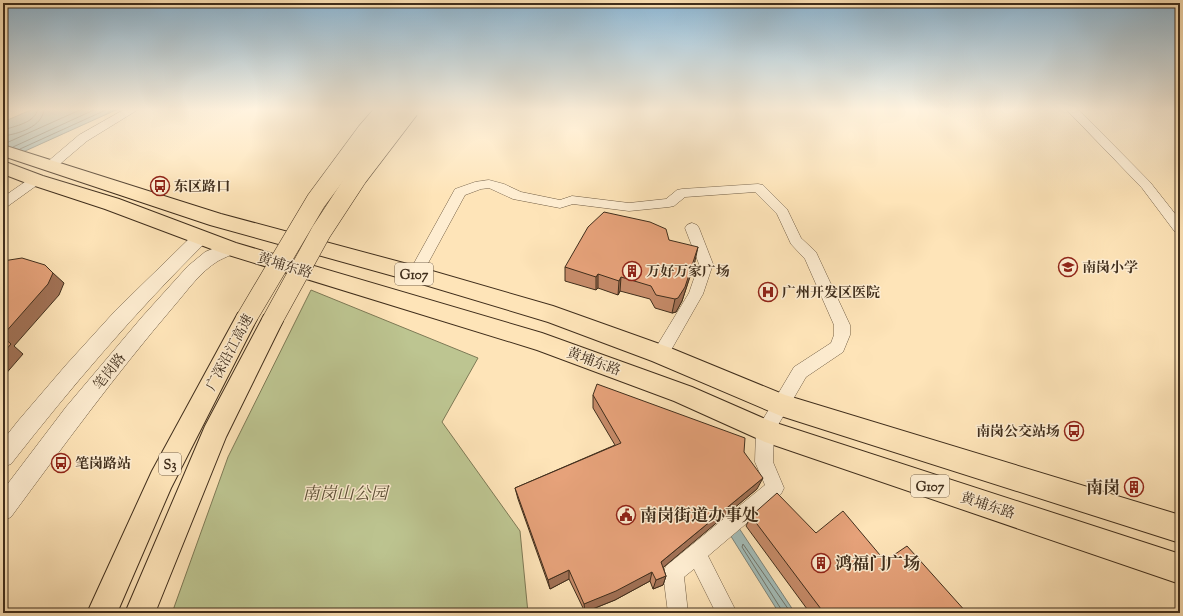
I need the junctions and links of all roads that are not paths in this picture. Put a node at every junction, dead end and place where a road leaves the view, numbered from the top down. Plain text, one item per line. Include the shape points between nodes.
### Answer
1 (83, 138) edge
2 (363, 138) edge
3 (387, 138) edge
4 (1100, 138) edge
5 (3, 150) edge
6 (42, 169) junction
7 (10, 170) edge
8 (3, 203) edge
9 (692, 228) dead end
10 (1180, 229) edge
11 (201, 237) junction
12 (229, 248) junction
13 (415, 274) junction
14 (660, 354) junction
15 (781, 405) junction
16 (765, 431) junction
17 (3, 457) edge
18 (3, 509) edge
19 (1180, 529) edge
20 (696, 553) junction
21 (1180, 569) edge
22 (102, 613) edge
23 (140, 613) edge
24 (678, 613) edge
25 (727, 613) edge

1 - 6 street
2 - 22 highway, 广深沿江高速 / S3, bridge via 316,201 246,319 161,480
3 - 23 highway, 广深沿江高速 / S3, bridge via 321,232 272,321 214,434
4 - 10 street via 1146,185
5 - 6 highway, 黄埔东路 / G107
6 - 7 highway, 黄埔东路 / G107
6 - 8 street
6 - 11 highway, 黄埔东路 / G107 via 112,204
6 - 13 highway, 黄埔东路 / G107
9 - 14 street via 706,264 696,294
11 - 12 highway, 黄埔东路 / G107
11 - 17 street, 笔岗路 via 118,320 42,407
12 - 16 highway, 黄埔东路 / G107 via 542,342 683,394
12 - 18 street, 笔岗路 via 211,257 194,271 149,322 74,414
13 - 14 highway, 黄埔东路 / G107 via 553,315
13 - 15 street via 460,192 479,185 489,184 518,196 560,204 572,200 629,207 669,203 682,193 758,188 782,212 796,241 811,256 842,324 842,335 837,347 800,372
14 - 15 highway, 黄埔东路 / G107
15 - 16 street
15 - 19 highway, 黄埔东路 / G107
16 - 20 street via 764,462 775,488
16 - 21 highway, 黄埔东路 / G107
20 - 24 street via 673,572
20 - 25 street

